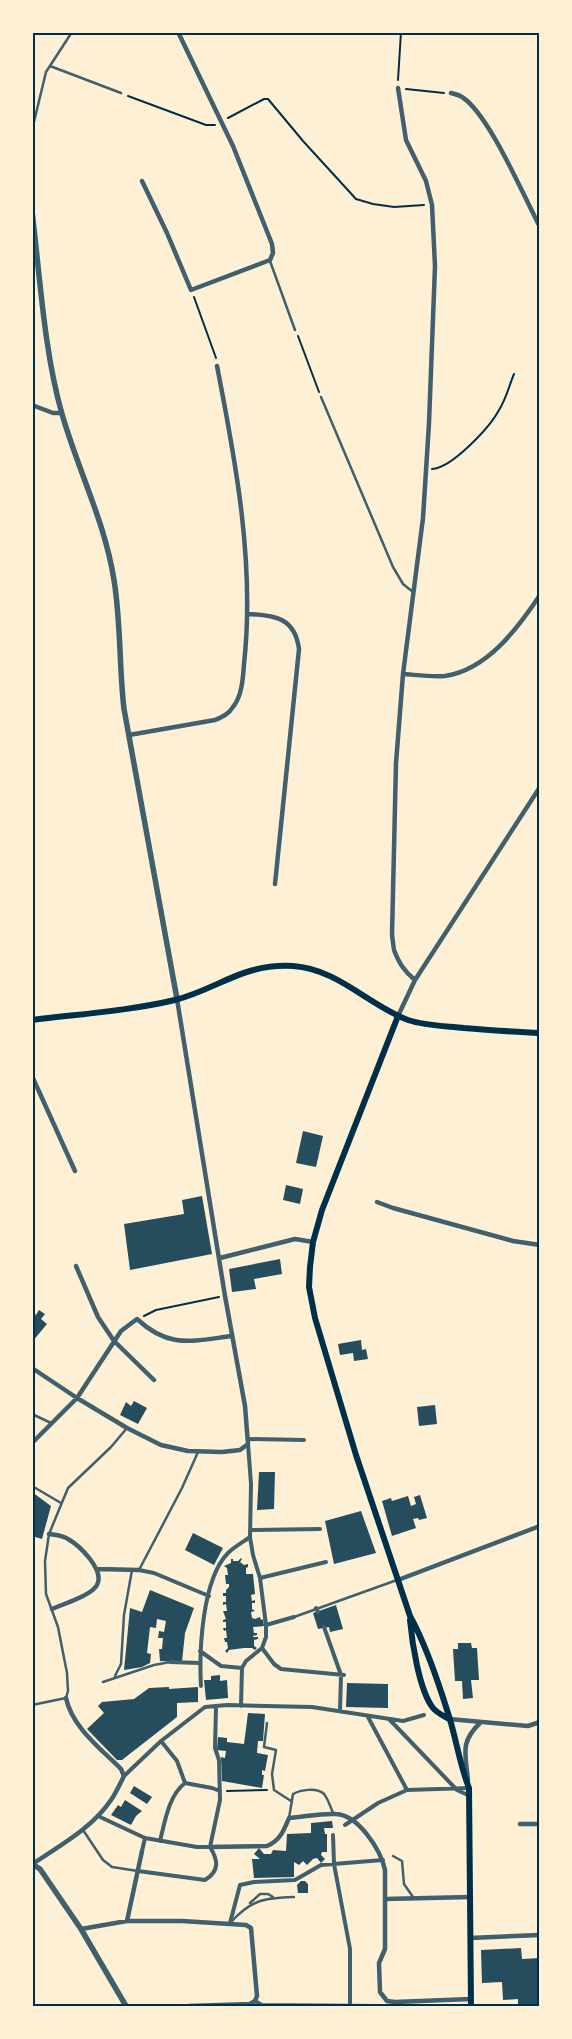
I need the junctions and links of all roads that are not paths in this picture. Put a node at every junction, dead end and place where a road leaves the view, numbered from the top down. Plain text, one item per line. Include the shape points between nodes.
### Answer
1 (72, 32) edge
2 (178, 32) edge
3 (50, 66) junction
4 (398, 88) road end
5 (121, 93) road end
6 (451, 93) road end
7 (32, 130) edge
8 (142, 181) dead end
9 (32, 211) edge
10 (540, 228) edge
11 (270, 260) junction
12 (295, 330) road end
13 (217, 366) road end
14 (321, 397) road end
15 (32, 405) edge
16 (62, 413) junction
17 (414, 593) junction
18 (540, 595) edge
19 (248, 614) junction
20 (403, 674) junction
21 (129, 736) junction
22 (540, 787) edge
23 (275, 884) dead end
24 (415, 980) junction
25 (177, 999) junction
26 (398, 1016) junction
27 (33, 1020) edge
28 (540, 1033) edge
29 (32, 1076) edge
30 (75, 1171) dead end
31 (377, 1202) dead end
32 (313, 1242) junction
33 (540, 1245) edge
34 (220, 1258) junction
35 (76, 1266) dead end
36 (232, 1336) junction
37 (114, 1342) junction
38 (32, 1368) edge
39 (154, 1380) dead end
40 (77, 1398) junction
41 (32, 1414) edge
42 (51, 1423) junction
43 (127, 1428) junction
44 (304, 1440) dead end
45 (248, 1441) junction
46 (32, 1443) edge
47 (198, 1452) junction
48 (32, 1486) edge
49 (62, 1504) junction
50 (540, 1526) edge
51 (320, 1529) dead end
52 (250, 1530) junction
53 (49, 1534) junction
54 (250, 1537) junction
55 (326, 1562) dead end
56 (97, 1569) junction
57 (132, 1569) junction
58 (139, 1570) junction
59 (260, 1578) junction
60 (398, 1580) junction
61 (209, 1596) junction
62 (52, 1609) junction
63 (410, 1616) junction
64 (294, 1617) joint
65 (266, 1625) junction
66 (324, 1627) dead end
67 (262, 1648) junction
68 (200, 1651) junction
69 (170, 1662) joint
70 (200, 1663) junction
71 (242, 1668) junction
72 (342, 1675) junction
73 (115, 1676) junction
74 (103, 1682) dead end
75 (201, 1686) dead end
76 (66, 1698) junction
77 (203, 1702) dead end
78 (32, 1705) edge
79 (241, 1706) junction
80 (205, 1707) junction
81 (216, 1707) junction
82 (268, 1707) junction
83 (340, 1711) junction
84 (268, 1714) dead end
85 (424, 1715) dead end
86 (368, 1717) junction
87 (388, 1719) junction
88 (449, 1719) junction
89 (267, 1722) dead end
90 (540, 1722) edge
91 (480, 1723) junction
92 (161, 1741) junction
93 (124, 1776) junction
94 (185, 1783) junction
95 (469, 1788) junction
96 (406, 1790) junction
97 (457, 1790) junction
98 (220, 1791) junction
99 (470, 1797) junction
100 (291, 1801) junction
101 (333, 1814) junction
102 (98, 1816) junction
103 (289, 1818) junction
104 (350, 1820) junction
105 (520, 1824) dead end
106 (540, 1824) edge
107 (345, 1825) dead end
108 (83, 1830) junction
109 (333, 1835) dead end
110 (145, 1838) junction
111 (160, 1841) junction
112 (210, 1847) junction
113 (142, 1851) joint
114 (392, 1856) dead end
115 (383, 1860) junction
116 (33, 1863) edge
117 (334, 1864) junction
118 (138, 1870) junction
119 (294, 1897) dead end
120 (471, 1897) junction
121 (273, 1898) junction
122 (414, 1899) junction
123 (385, 1900) junction
124 (249, 1904) junction
125 (127, 1921) junction
126 (230, 1923) junction
127 (80, 1929) junction
128 (540, 1934) edge
129 (470, 1938) junction
130 (255, 2002) junction
131 (471, 2003) edge
132 (350, 2005) junction
133 (126, 2006) edge
134 (189, 2006) edge
135 (377, 2006) edge

1 - 3 lane
2 - 11 street via 233,146 272,244
3 - 5 lane
3 - 7 lane
4 - 17 street via 406,140 426,181 432,204 434,276 426,469
6 - 10 street via 470,104 497,143
8 - 11 street via 168,232 191,290
9 - 16 street via 54,382
11 - 12 lane
13 - 19 street via 242,515
14 - 17 lane via 393,567 403,584
15 - 16 street
16 - 21 street via 108,546
17 - 20 street
18 - 20 street via 514,628 480,662 447,676
19 - 21 street via 240,695 234,707 215,720
19 - 23 street via 278,617 294,632 299,650
20 - 24 street via 394,797 392,935 398,962
21 - 25 street
22 - 24 street
24 - 26 street
25 - 26 main road via 246,971 294,966 341,980
25 - 27 main road
25 - 34 street
26 - 28 main road via 422,1024
26 - 32 main road via 330,1189
29 - 30 street
31 - 33 street via 504,1239
32 - 34 street via 294,1239
32 - 60 main road via 309,1287 315,1318 344,1418
34 - 36 street
35 - 37 street via 98,1317
36 - 37 street via 172,1340 137,1319 121,1331
36 - 45 street
37 - 39 street
37 - 40 street
38 - 40 street
40 - 42 street
40 - 43 street
41 - 42 lane
42 - 46 street
43 - 47 street via 162,1445
43 - 49 lane via 68,1488
44 - 45 street
45 - 47 street via 240,1450
45 - 52 street
47 - 58 lane
48 - 49 lane
49 - 53 lane
50 - 60 street
51 - 52 street
52 - 54 street
53 - 56 street via 70,1540
53 - 62 lane via 45,1561 46,1594
54 - 59 street
54 - 61 street via 228,1553
55 - 59 street
56 - 57 street
56 - 62 street via 97,1585 92,1591
57 - 58 street
57 - 73 lane via 124,1615 121,1664
58 - 61 street
59 - 65 street
60 - 63 main road
60 - 64 lane
61 - 68 street via 202,1623
62 - 76 lane via 66,1672
63 - 88 main road via 420,1635
63 - 88 main road via 417,1664 428,1700 434,1709
64 - 65 street
65 - 67 street
66 - 72 street
67 - 71 street
67 - 72 street via 281,1670
68 - 70 street
68 - 71 street via 221,1666
69 - 70 street
69 - 73 lane
70 - 75 street
71 - 79 street
72 - 83 street
73 - 74 lane
76 - 78 lane
76 - 93 street via 77,1722
77 - 80 street
79 - 81 street
79 - 82 street
80 - 81 street
80 - 92 street
81 - 98 street via 215,1748 219,1760
82 - 83 street
82 - 84 street
83 - 86 street
85 - 87 street via 403,1721
86 - 87 street
86 - 96 street
87 - 97 street
88 - 91 street
88 - 95 main road
89 - 100 lane via 264,1747 276,1750 272,1774 274,1790
90 - 91 street via 528,1726
91 - 95 street via 466,1740
92 - 93 street
92 - 94 street via 176,1760
93 - 102 street via 112,1800
94 - 98 street
94 - 111 street via 177,1789
95 - 97 street
95 - 99 main road
96 - 97 street
96 - 104 street
97 - 99 street
98 - 112 street
99 - 120 main road
100 - 101 lane via 292,1794 297,1791 317,1790 324,1794
100 - 103 lane
101 - 103 street
101 - 104 street
102 - 108 street
102 - 110 street
103 - 112 street via 274,1844
104 - 107 street
104 - 115 street via 374,1844
105 - 106 street
108 - 116 street
108 - 118 lane via 103,1860 112,1867
109 - 117 street
110 - 111 street
110 - 113 street
111 - 112 street
112 - 118 street via 217,1858 211,1876 205,1880
113 - 118 street
114 - 122 lane via 402,1861 404,1884
115 - 117 street
115 - 123 street
116 - 127 street via 40,1868
117 - 126 street via 321,1865 295,1880 240,1885
117 - 132 street via 350,1949
118 - 125 street
119 - 121 lane
120 - 122 street
120 - 129 main road
121 - 124 lane
121 - 124 lane via 260,1894
122 - 123 street
123 - 131 street via 386,1949 379,1963 380,1992 387,2001
124 - 126 lane
125 - 126 street
125 - 127 street
126 - 130 street via 251,1928
127 - 133 street
128 - 129 street
129 - 131 main road
130 - 132 street via 262,2006
130 - 134 street
132 - 135 street

